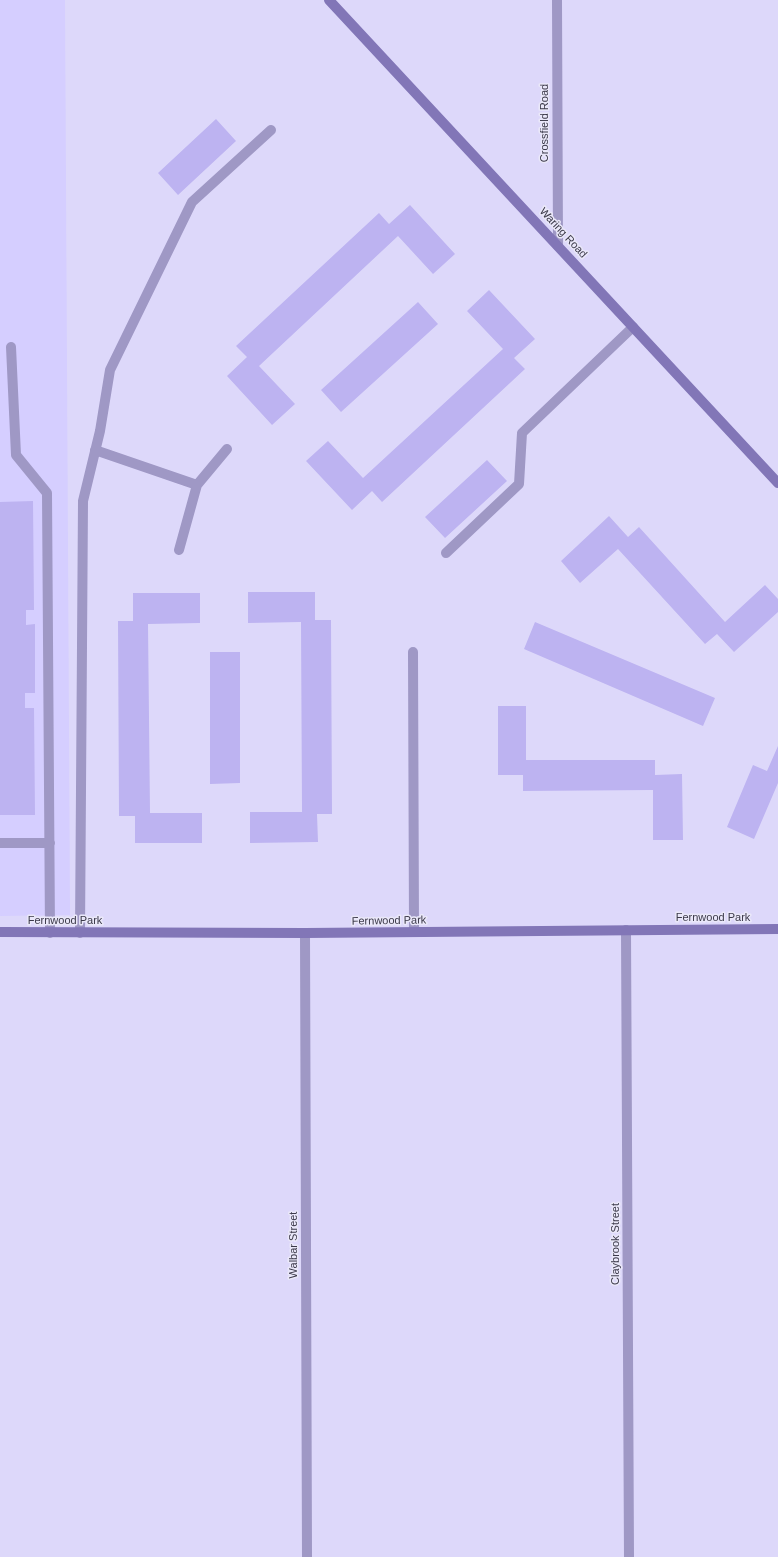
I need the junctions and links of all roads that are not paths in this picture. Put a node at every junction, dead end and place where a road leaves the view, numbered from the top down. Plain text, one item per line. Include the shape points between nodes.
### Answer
1 (329, 0) edge
2 (557, 0) edge
3 (271, 130) dead end
4 (558, 246) junction
5 (633, 327) junction
6 (10, 347) dead end
7 (227, 449) dead end
8 (95, 450) junction
9 (778, 483) edge
10 (197, 485) junction
11 (179, 550) dead end
12 (446, 553) dead end
13 (413, 652) dead end
14 (50, 842) junction
15 (0, 843) edge
16 (778, 929) edge
17 (626, 930) junction
18 (0, 932) edge
19 (80, 932) junction
20 (414, 932) junction
21 (50, 933) junction
22 (305, 933) junction
23 (307, 1557) edge
24 (629, 1557) edge

1 - 4 street, Waring Road
2 - 4 street, Crossfield Road
3 - 8 street via 192,202 110,370
4 - 5 street, Waring Road
5 - 9 street, Waring Road
5 - 12 street via 522,433 519,484
6 - 14 street via 16,454 47,493
7 - 10 street
8 - 10 street
8 - 19 street via 83,501
10 - 11 street
13 - 20 street
14 - 15 street
14 - 21 street
16 - 17 street, Fernwood Park
17 - 20 street, Fernwood Park
17 - 24 street, Claybrook Street
18 - 21 street, Fernwood Park
19 - 21 street, Fernwood Park
19 - 22 street, Fernwood Park
20 - 22 street, Fernwood Park
22 - 23 street, Walbar Street

